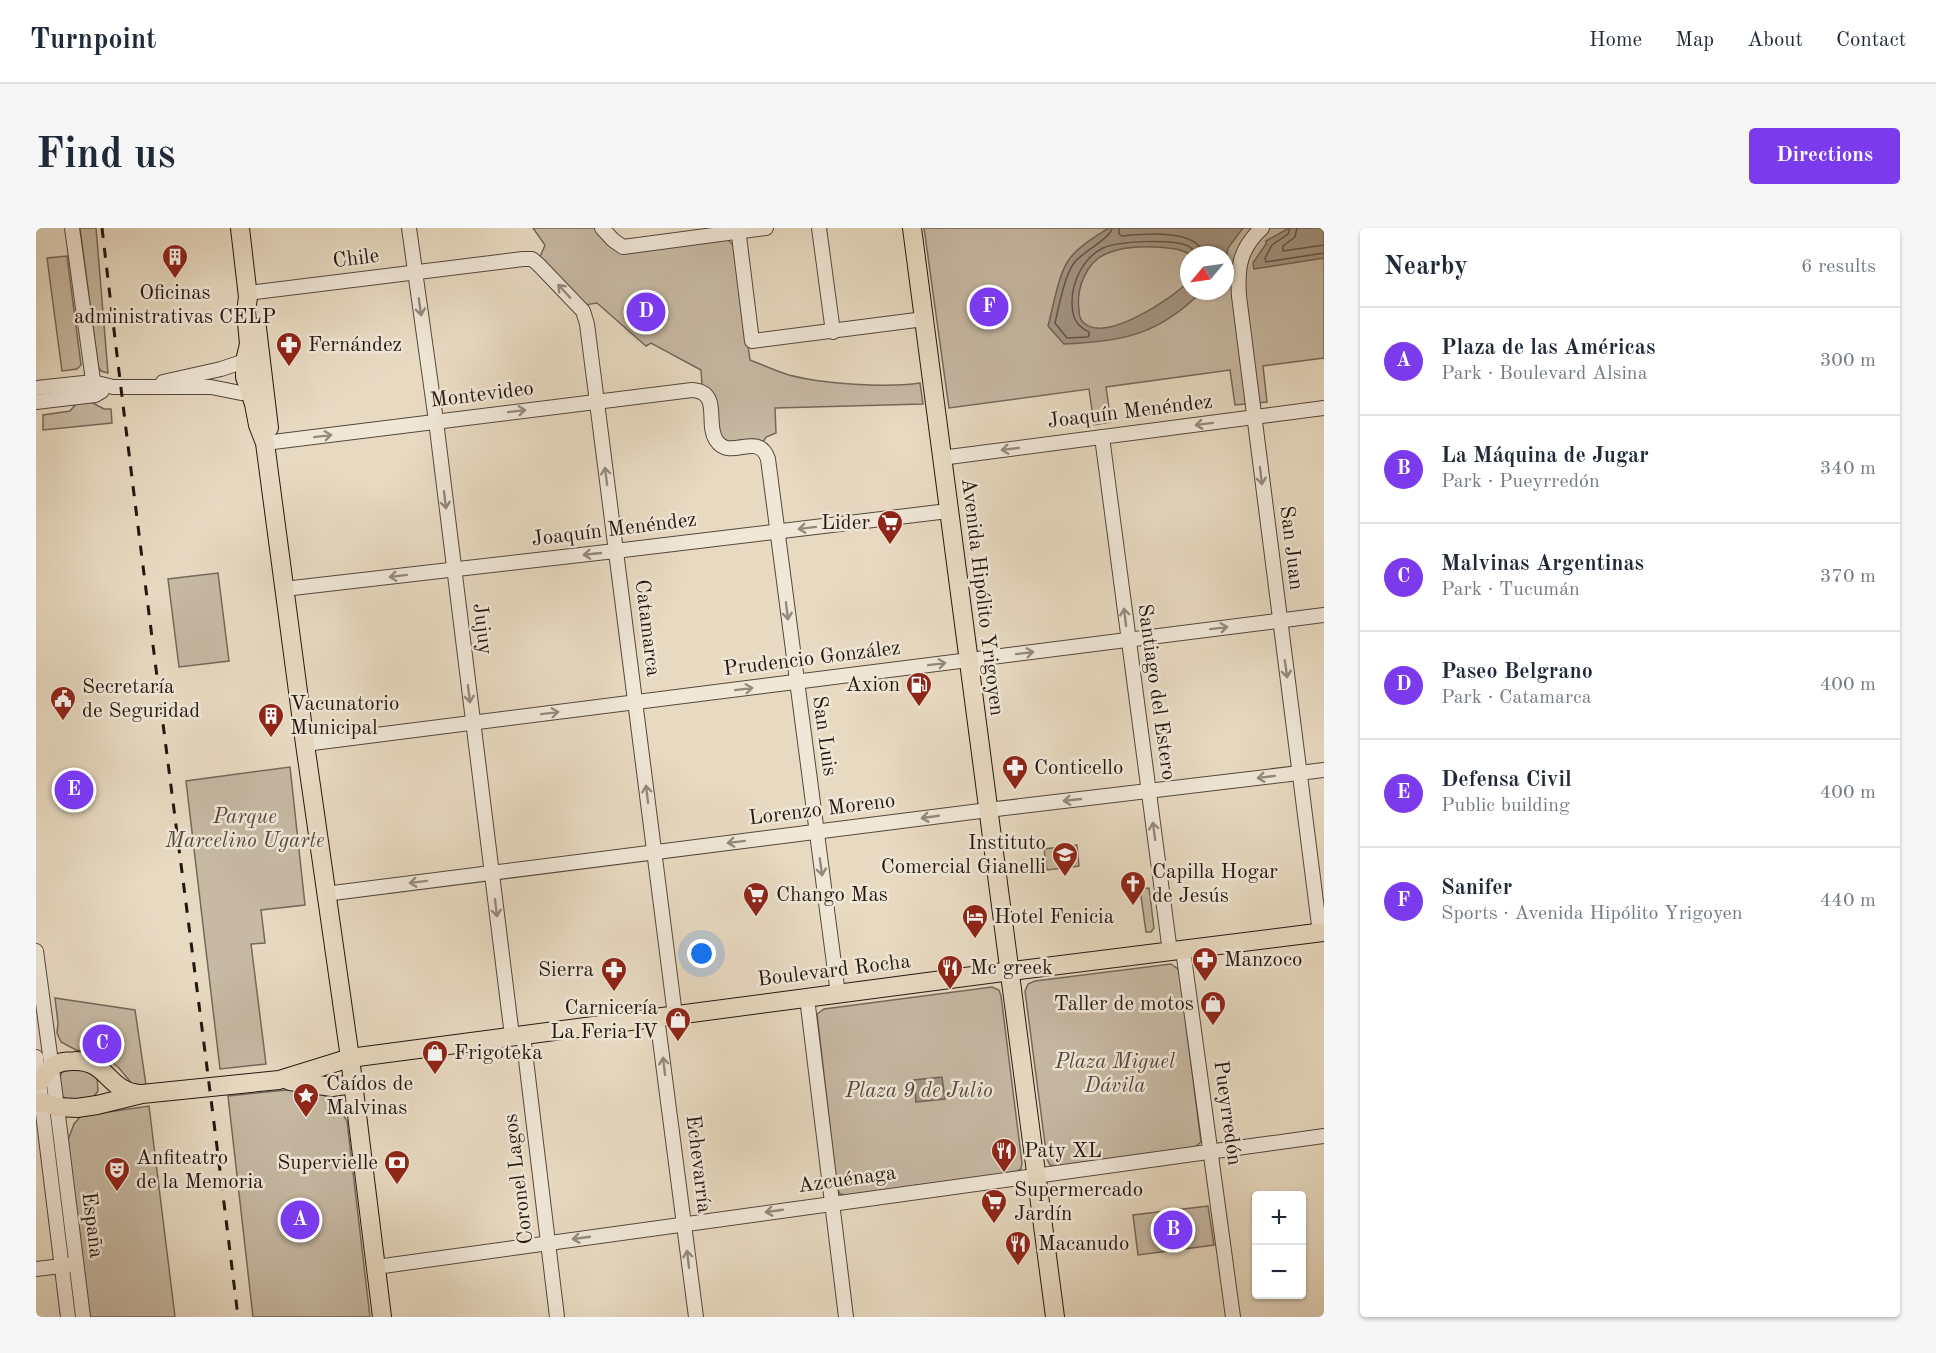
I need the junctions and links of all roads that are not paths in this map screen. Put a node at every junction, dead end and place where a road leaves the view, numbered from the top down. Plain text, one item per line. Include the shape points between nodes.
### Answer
1 (72, 228) edge
2 (240, 228) edge
3 (409, 228) edge
4 (602, 228) edge
5 (766, 228) edge
6 (819, 228) edge
7 (912, 228) edge
8 (1262, 228) edge
9 (738, 230) edge
10 (539, 265) joint
11 (415, 272) junction
12 (248, 295) junction
13 (924, 319) junction
14 (833, 332) junction
15 (254, 363) junction
16 (146, 386) junction
17 (36, 388) edge
18 (94, 388) junction
19 (257, 388) junction
20 (36, 402) edge
21 (597, 402) junction
22 (1324, 408) edge
23 (1254, 418) junction
24 (436, 421) junction
25 (1102, 437) junction
26 (265, 444) junction
27 (764, 450) joint
28 (941, 458) junction
29 (948, 511) junction
30 (777, 532) junction
31 (615, 551) junction
32 (453, 569) junction
33 (284, 589) junction
34 (1324, 615) edge
35 (1280, 621) junction
36 (1128, 639) junction
37 (968, 660) junction
38 (796, 682) junction
39 (635, 702) junction
40 (473, 723) junction
41 (305, 744) junction
42 (1324, 770) edge
43 (1300, 773) junction
44 (1148, 792) junction
45 (988, 810) junction
46 (816, 832) junction
47 (654, 852) junction
48 (492, 873) junction
49 (325, 894) junction
50 (1322, 932) edge
51 (36, 951) edge
52 (1177, 951) junction
53 (1010, 971) junction
54 (838, 994) junction
55 (807, 998) junction
56 (666, 1016) junction
57 (518, 1036) junction
58 (350, 1058) junction
59 (43, 1061) edge
60 (279, 1080) junction
61 (38, 1082) edge
62 (353, 1084) junction
63 (142, 1094) junction
64 (45, 1104) edge
65 (1324, 1136) edge
66 (1212, 1151) junction
67 (1037, 1175) junction
68 (832, 1203) junction
69 (684, 1223) junction
70 (548, 1243) junction
71 (69, 1265) junction
72 (376, 1267) junction
73 (36, 1269) edge
74 (68, 1317) edge
75 (83, 1317) edge
76 (382, 1317) edge
77 (557, 1317) edge
78 (696, 1317) edge
79 (846, 1317) edge
80 (1054, 1317) edge
81 (1233, 1317) edge

1 - 18 street
2 - 12 main road
3 - 11 street, Jujuy
4 - 9 street via 623,247
5 - 9 street
6 - 14 street
7 - 13 main road, Avenida Hipólito Yrigoyen
8 - 23 street, San Juan via 1242,255 1238,278
9 - 14 street via 752,341
10 - 11 street, Chile via 523,259
21 -> 10 street, Catamarca via 585,315
11 - 12 street, Chile
11 -> 24 street, Jujuy
12 - 15 main road via 246,312
13 - 14 street
13 - 28 main road, Avenida Hipólito Yrigoyen
15 - 16 street
15 - 19 main road via 245,377
16 - 18 street
16 - 19 street via 211,387 241,393
17 - 18 street
18 - 20 street
19 - 26 main road via 254,404
24 -> 21 street, Montevideo
21 - 27 street, Montevideo via 692,390 704,393 710,404 714,438 721,446
31 -> 21 street, Catamarca
22 - 23 street, Joaquín Menéndez
23 -> 25 street, Joaquín Menéndez
23 -> 35 street, San Juan
26 -> 24 street, Montevideo
24 -> 32 street, Jujuy
25 -> 28 street, Joaquín Menéndez
36 -> 25 street, Santiago del Estero
26 - 33 main road
27 - 30 street, San Luis
28 - 29 main road, Avenida Hipólito Yrigoyen
29 -> 30 street, Joaquín Menéndez
29 - 37 main road, Avenida Hipólito Yrigoyen
30 - 31 street, Joaquín Menéndez
30 -> 38 street, San Luis
31 -> 32 street, Joaquín Menéndez
31 - 39 street, Catamarca
32 -> 33 street, Joaquín Menéndez
32 -> 40 street, Jujuy
33 - 41 main road
34 - 35 street, Prudencio González
36 -> 35 street, Prudencio González
35 -> 43 street, San Juan
37 -> 36 street, Prudencio González
36 - 44 street, Santiago del Estero
38 -> 37 street, Prudencio González
37 - 45 main road, Avenida Hipólito Yrigoyen
39 -> 38 street, Prudencio González
38 - 46 street, San Luis
40 -> 39 street, Prudencio González
47 -> 39 street, Catamarca
40 - 41 street, Prudencio González
40 - 48 street, Jujuy
41 - 49 main road
42 - 43 street, Lorenzo Moreno
43 -> 44 street, Lorenzo Moreno
43 - 50 street, San Juan
44 -> 45 street, Lorenzo Moreno
52 -> 44 street, Santiago del Estero
45 -> 46 street, Lorenzo Moreno
45 - 53 main road, Avenida Hipólito Yrigoyen
46 -> 47 street, Lorenzo Moreno
46 -> 54 street, San Luis
47 - 48 street, Lorenzo Moreno
47 - 56 street, Catamarca
48 -> 49 street, Lorenzo Moreno
48 -> 57 street, Jujuy
49 - 58 main road
50 - 52 main road, Boulevard Rocha
51 - 59 street, España
52 - 53 main road, Boulevard Rocha
52 - 66 street, Pueyrredón
53 - 54 main road, Boulevard Rocha
53 - 67 main road, Avenida Hipólito Yrigoyen
54 - 55 main road, Boulevard Rocha
55 - 56 main road, Boulevard Rocha
55 - 68 street
56 - 57 main road, Boulevard Rocha
69 -> 56 street, Echevarría
57 - 58 main road, Boulevard Rocha
57 - 70 street, Coronel Lagos
58 - 60 main road, Boulevard Rocha
58 - 62 main road
59 - 61 main road
59 - 63 main road via 87,1062 100,1068 122,1090
59 - 64 street, España
60 - 62 main road via 332,1087
60 - 63 main road
61 - 64 street, España
62 - 72 main road
63 - 64 main road via 97,1106
64 - 71 street, España
65 - 66 street, Azcuénaga
66 - 67 street, Azcuénaga
66 - 81 street, Pueyrredón
67 - 68 street, Azcuénaga
67 - 80 main road, Avenida Hipólito Yrigoyen
68 -> 69 street, Azcuénaga
68 - 79 street
69 -> 70 street, Azcuénaga
78 -> 69 street, Echevarría
70 - 72 street, Azcuénaga
70 - 77 street, Coronel Lagos
71 - 73 street
71 - 74 street, España
71 - 75 street, España
72 - 76 main road

